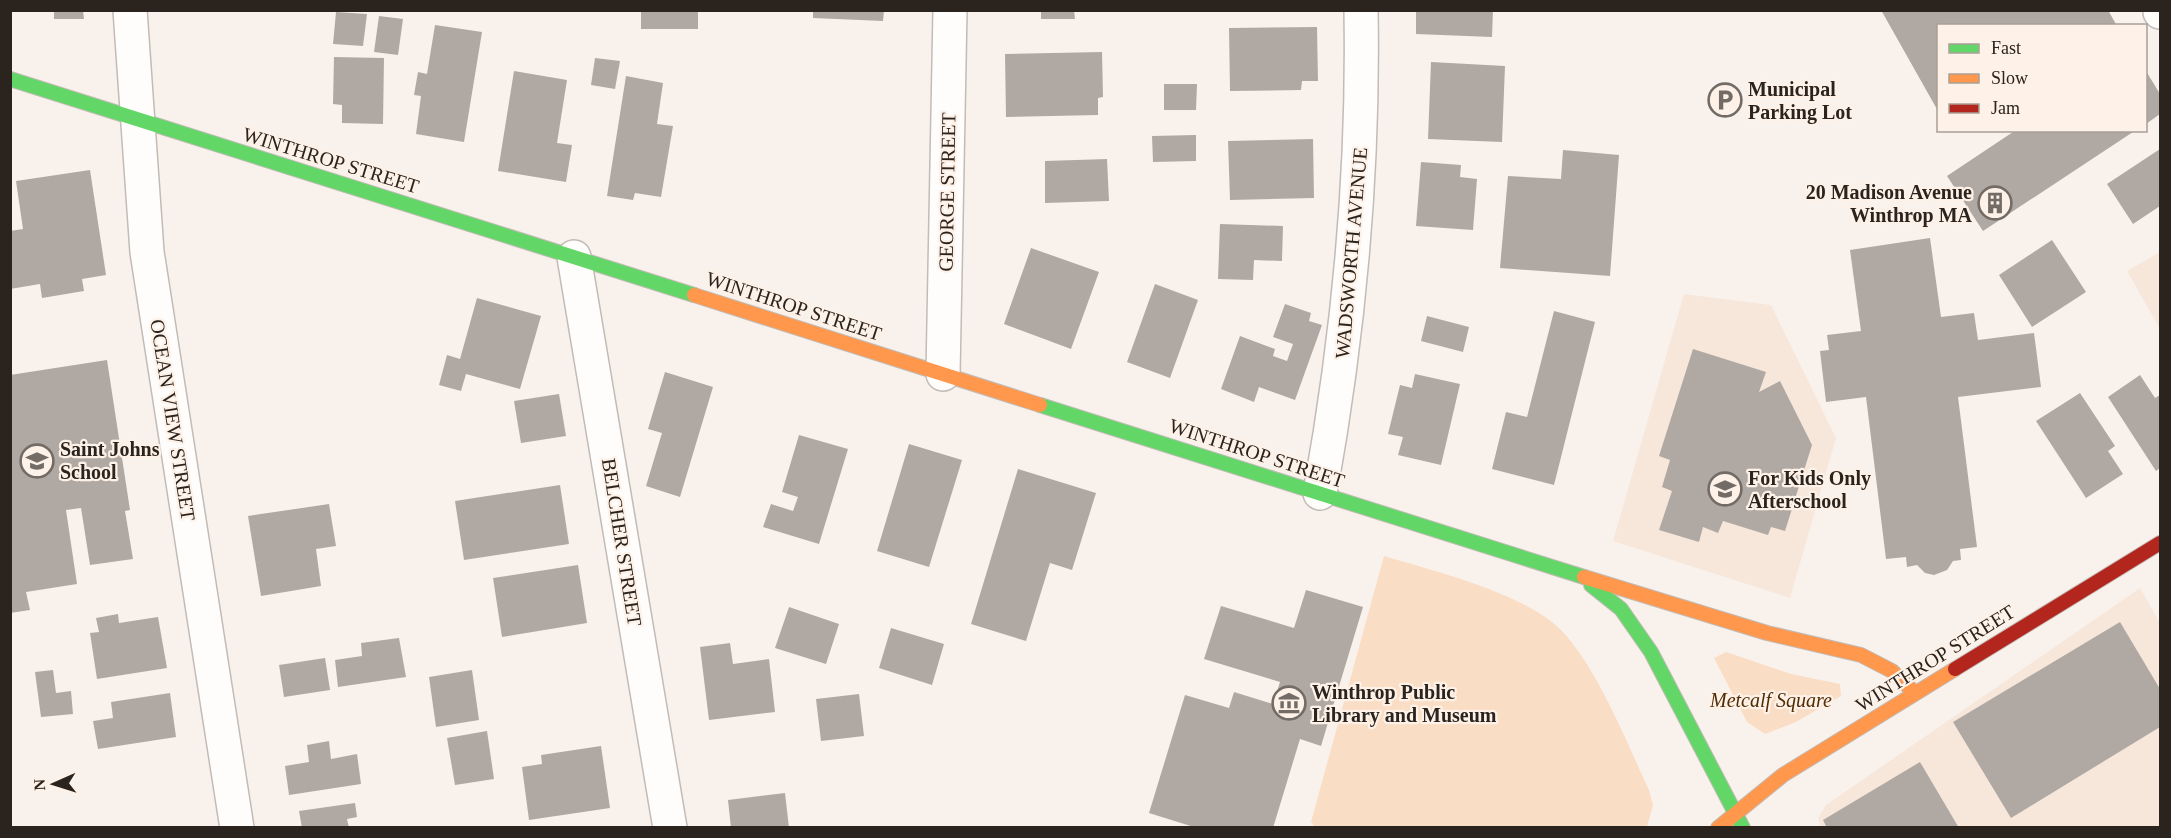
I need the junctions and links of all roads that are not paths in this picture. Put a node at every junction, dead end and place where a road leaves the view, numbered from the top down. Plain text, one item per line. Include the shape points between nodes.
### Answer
1 (130, 10) edge
2 (950, 10) edge
3 (1361, 10) edge
4 (10, 79) edge
5 (137, 119) junction
6 (574, 257) junction
7 (943, 374) junction
8 (1320, 493) junction
9 (2160, 543) edge
10 (1566, 571) junction
11 (1915, 693) junction
12 (1735, 813) junction
13 (237, 828) edge
14 (670, 828) edge
15 (1718, 828) edge
16 (1743, 828) edge

1 - 5 street, OCEAN VIEW STREET
2 - 7 street, GEORGE STREET
3 - 8 street, WADSWORTH AVENUE via 1360,130 1350,292
4 - 5 main road, WINTHROP STREET
5 - 6 main road, WINTHROP STREET
5 - 13 street, OCEAN VIEW STREET via 147,252
6 - 7 main road, WINTHROP STREET
6 - 14 street, BELCHER STREET
7 - 8 main road, WINTHROP STREET
8 - 10 main road, WINTHROP STREET
9 - 11 main road, WINTHROP STREET
10 - 11 main road via 1767,633 1861,655 1892,671
10 - 12 main road via 1608,597 1641,636
11 - 12 main road, WINTHROP STREET via 1783,776
12 - 15 main road, WINTHROP STREET
12 - 16 main road

